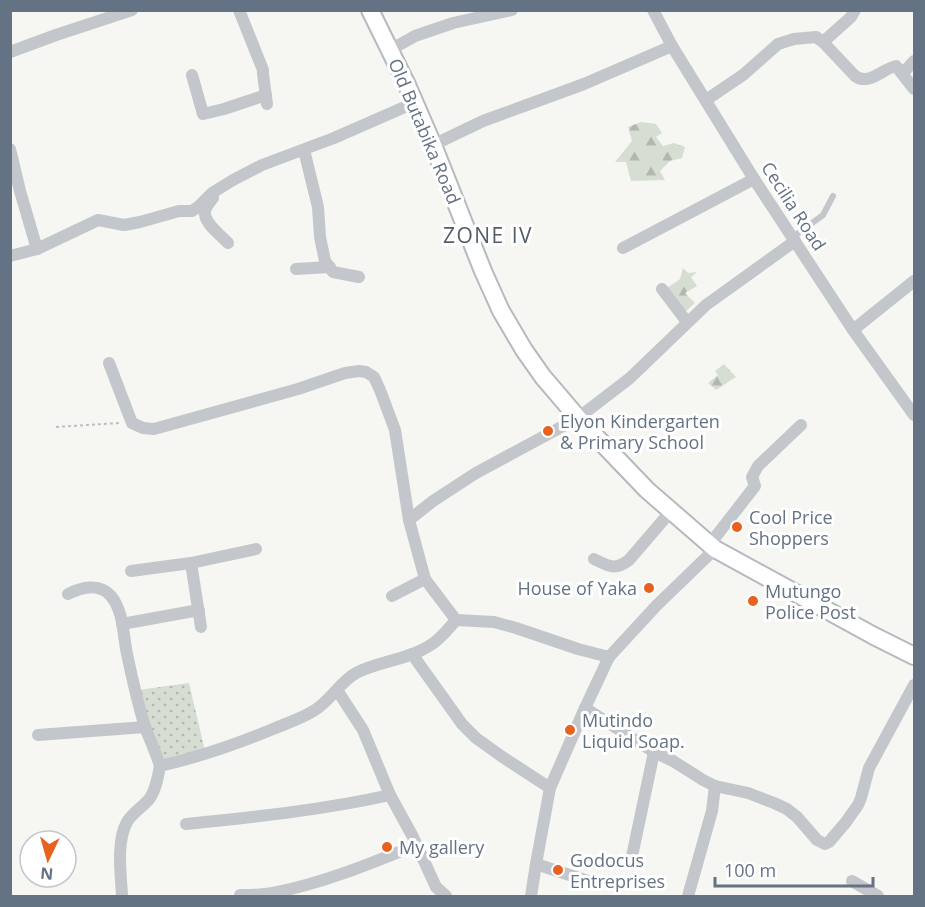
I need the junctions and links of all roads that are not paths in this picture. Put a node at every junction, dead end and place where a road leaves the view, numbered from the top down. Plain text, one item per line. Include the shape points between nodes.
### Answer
1 (132, 10) edge
2 (238, 10) edge
3 (370, 10) edge
4 (512, 10) edge
5 (653, 10) edge
6 (855, 10) edge
7 (480, 13) edge
8 (824, 42) junction
9 (672, 46) junction
10 (390, 50) junction
11 (10, 52) edge
12 (915, 61) edge
13 (903, 73) junction
14 (192, 75) dead end
15 (915, 89) edge
16 (706, 100) junction
17 (416, 106) junction
18 (433, 145) junction
19 (10, 149) edge
20 (304, 150) junction
21 (754, 179) junction
22 (218, 189) junction
23 (833, 196) dead end
24 (794, 239) junction
25 (228, 243) dead end
26 (623, 248) dead end
27 (37, 249) junction
28 (10, 256) edge
29 (330, 267) junction
30 (296, 269) dead end
31 (358, 277) dead end
32 (915, 281) edge
33 (662, 289) dead end
34 (687, 322) junction
35 (853, 330) junction
36 (109, 363) dead end
37 (915, 415) edge
38 (578, 418) junction
39 (801, 425) dead end
40 (671, 512) junction
41 (409, 520) junction
42 (713, 547) junction
43 (256, 549) dead end
44 (594, 558) dead end
45 (191, 563) junction
46 (131, 571) dead end
47 (425, 579) junction
48 (68, 594) dead end
49 (392, 596) dead end
50 (198, 610) junction
51 (456, 620) junction
52 (122, 624) junction
53 (201, 627) dead end
54 (412, 654) junction
55 (915, 656) edge
56 (609, 657) junction
57 (915, 685) edge
58 (337, 690) junction
59 (585, 708) junction
60 (145, 728) junction
61 (38, 735) dead end
62 (654, 752) junction
63 (160, 766) junction
64 (715, 786) junction
65 (550, 788) junction
66 (390, 795) junction
67 (186, 824) dead end
68 (416, 845) junction
69 (632, 861) dead end
70 (536, 864) junction
71 (852, 881) dead end
72 (594, 883) dead end
73 (240, 895) edge
74 (122, 897) edge
75 (446, 897) edge
76 (531, 897) edge
77 (688, 897) edge
78 (878, 897) edge

1 - 11 street
2 - 14 street via 263,70 266,99 203,114
3 - 10 main road, Old Butabika Road
4 - 7 street
5 - 9 street, Cecilia Road
6 - 8 street
7 - 10 street via 415,36
8 - 13 street via 861,80 896,66
8 - 16 street via 816,37 778,44
9 - 16 street, Cecilia Road
9 - 18 street via 585,84 483,121
10 - 17 main road, Old Butabika Road
12 - 13 street
13 - 15 street
16 - 21 street, Cecilia Road
17 - 18 main road, Old Butabika Road
17 - 20 street via 407,106
18 - 38 main road, Old Butabika Road via 501,311 543,377
19 - 27 street
20 - 22 street via 262,165
20 - 29 street via 318,207 325,261
21 - 24 street, Cecilia Road
21 - 26 street
22 - 25 street via 205,214
22 - 27 street via 192,211 124,225 98,220
23 - 24 lane via 823,215
24 - 34 street
24 - 35 street, Cecilia Road
27 - 28 street
29 - 30 street
29 - 31 street via 333,272
32 - 35 street
33 - 34 street
34 - 38 street via 630,378
35 - 37 street, Cecilia Road
36 - 41 street via 132,423 154,429 345,373 366,372 374,377 395,430
38 - 40 main road, Old Butabika Road
38 - 41 street via 477,473
39 - 42 street via 758,466 752,477 755,486
40 - 42 main road, Old Butabika Road
40 - 44 street via 622,565 606,565
41 - 47 street
42 - 55 main road, Old Butabika Road
42 - 56 street
43 - 45 street
45 - 46 street
45 - 50 street
47 - 49 street
47 - 51 street
48 - 52 street via 91,587 106,591
50 - 52 street
50 - 53 street
51 - 54 street via 430,646
51 - 56 street via 495,622
52 - 60 street
54 - 58 street via 362,670
54 - 65 street via 469,731
56 - 59 street
57 - 64 street via 869,768 858,805 829,842 821,843 797,817 774,803
58 - 63 street via 314,711 292,721 216,751
58 - 66 street via 363,730
59 - 62 street
59 - 65 street
60 - 61 street
60 - 63 street
62 - 64 street
62 - 69 street
63 - 74 street via 150,798 126,824 119,868
64 - 77 street
65 - 70 street
66 - 67 street
66 - 68 street
68 - 73 street via 313,884
68 - 75 street via 436,887
70 - 72 street
70 - 76 street
71 - 78 street

